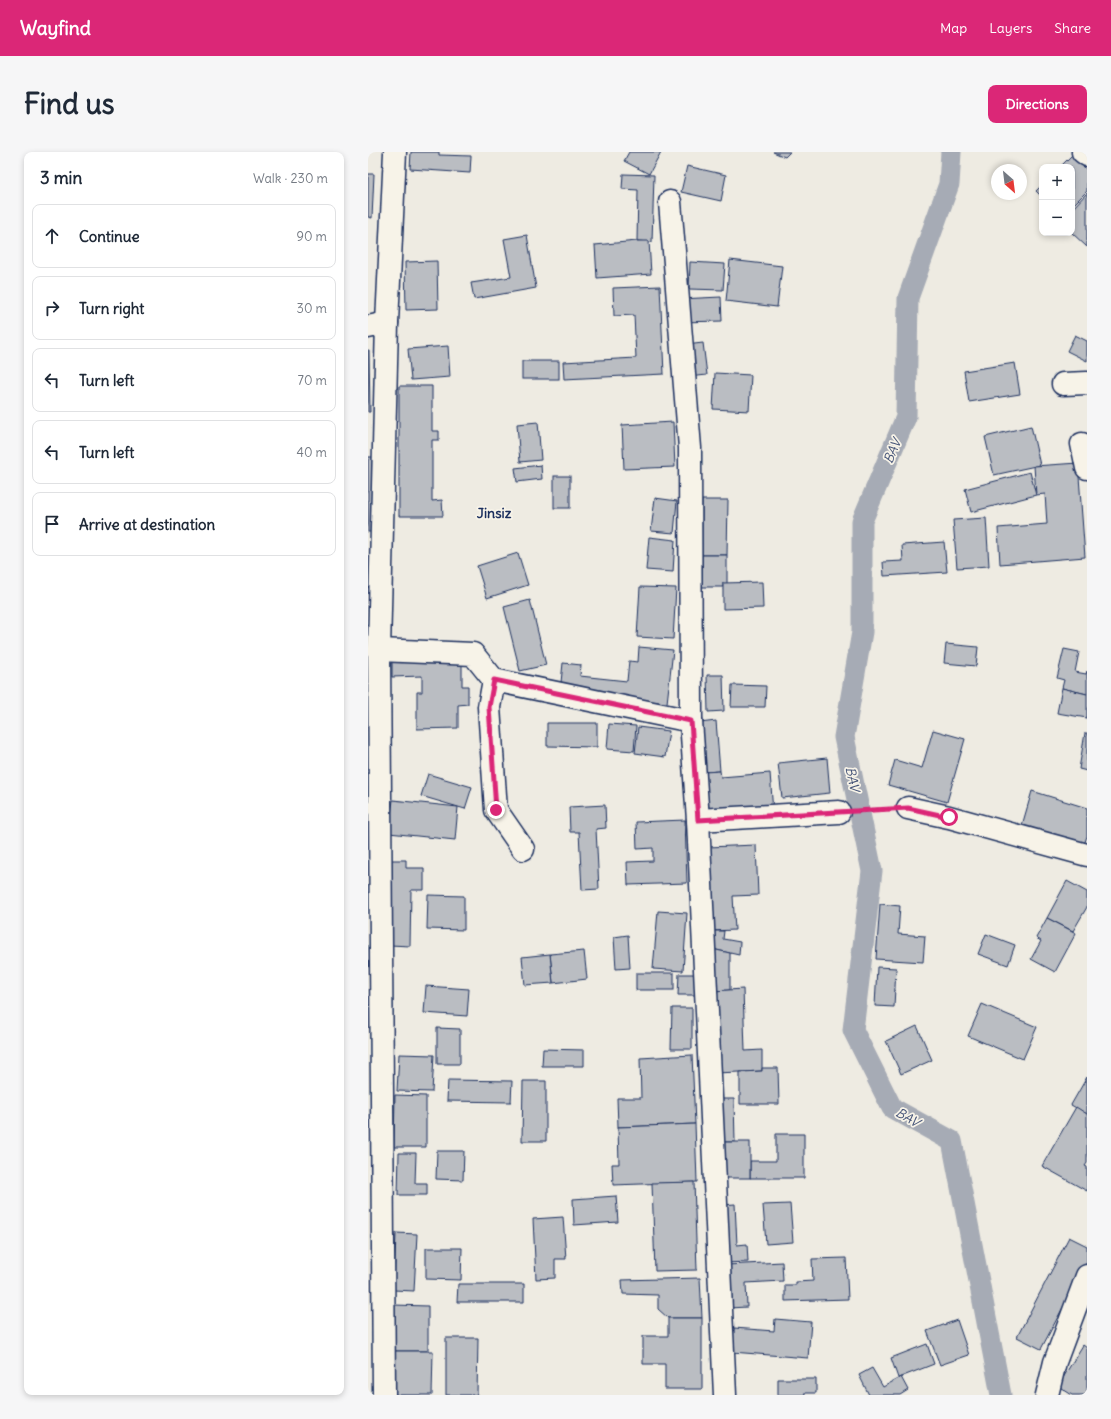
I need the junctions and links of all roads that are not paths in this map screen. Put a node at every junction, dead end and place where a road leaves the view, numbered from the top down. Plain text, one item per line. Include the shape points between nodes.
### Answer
1 (395, 152) edge
2 (1083, 152) edge
3 (1087, 155) edge
4 (670, 202) dead end
5 (377, 325) edge
6 (1087, 383) edge
7 (1063, 384) dead end
8 (1082, 444) dead end
9 (1087, 468) edge
10 (379, 650) junction
11 (494, 680) junction
12 (691, 721) junction
13 (908, 808) road end
14 (839, 812) road end
15 (698, 820) junction
16 (523, 849) dead end
17 (1087, 855) edge
18 (1087, 1276) edge
19 (384, 1395) edge
20 (724, 1395) edge
21 (1047, 1395) edge

1 - 5 street
2 - 3 street
4 - 12 street via 690,448
5 - 10 street
6 - 7 street
8 - 9 street
10 - 11 street via 473,654
10 - 19 street
11 - 12 street
11 - 16 street via 489,707 496,810
12 - 15 street
13 - 17 street
14 - 15 street
15 - 20 street
18 - 21 street via 1055,1362

